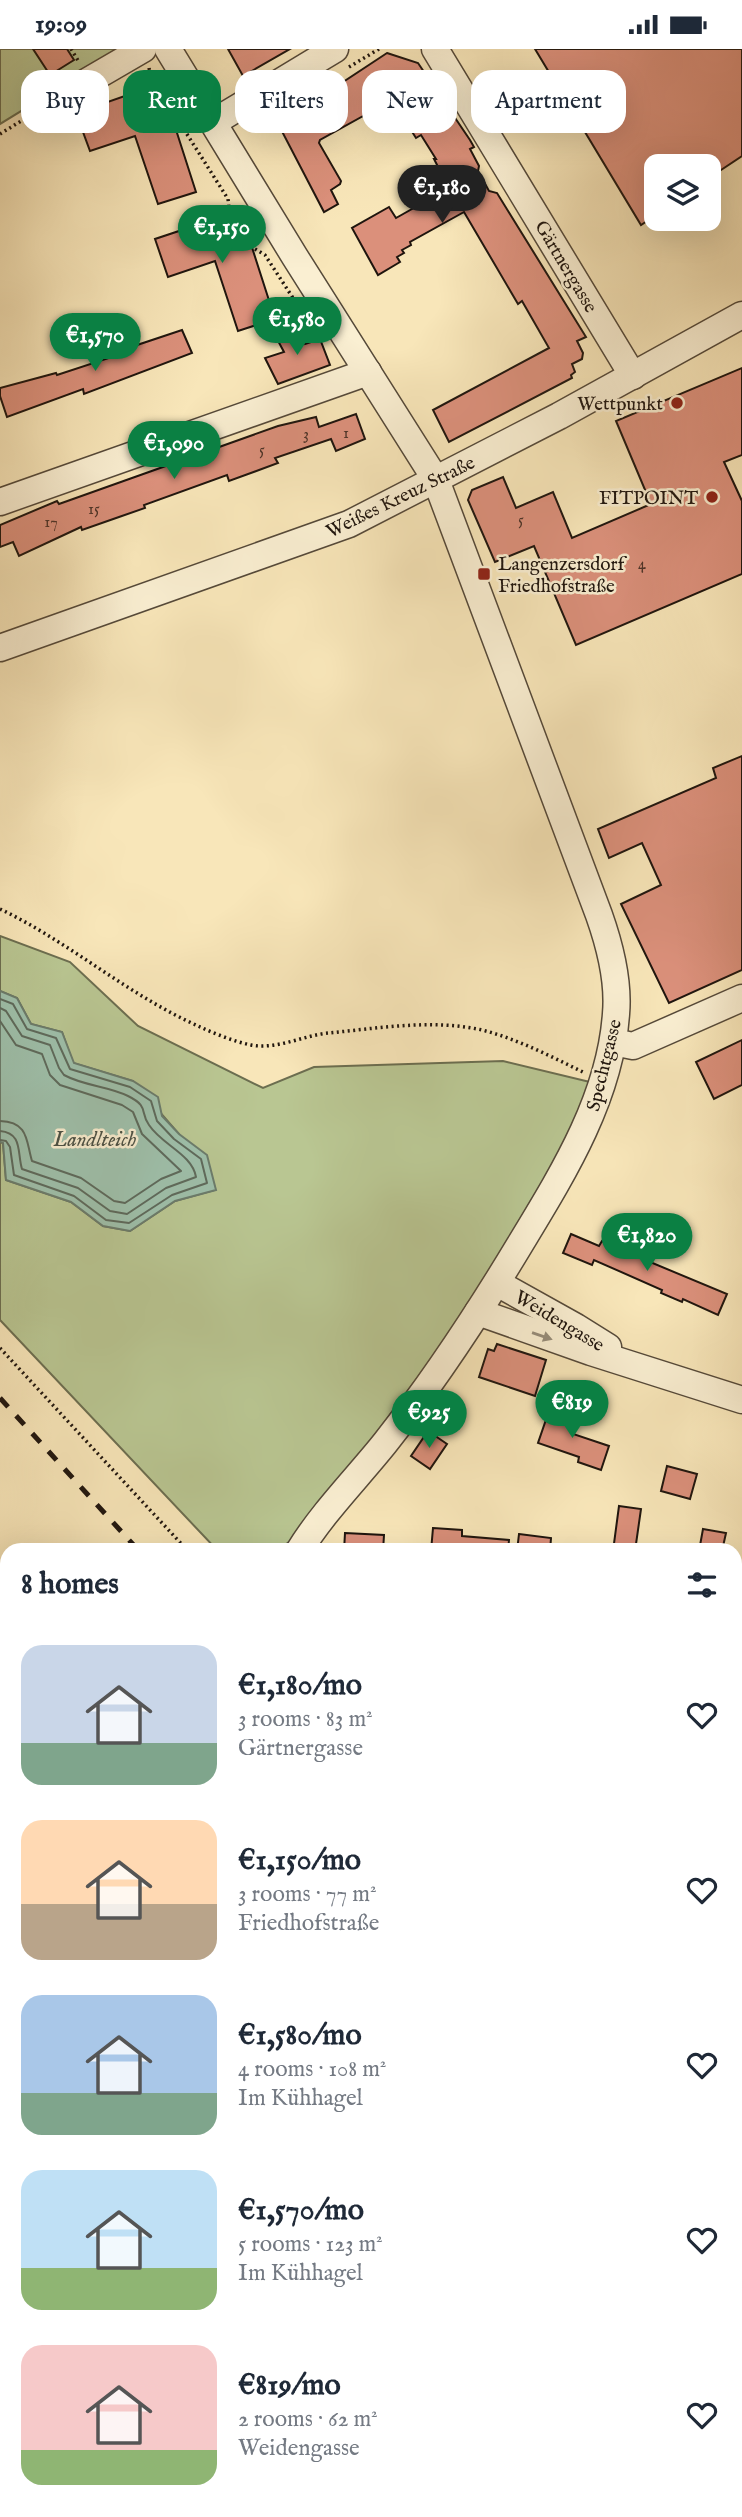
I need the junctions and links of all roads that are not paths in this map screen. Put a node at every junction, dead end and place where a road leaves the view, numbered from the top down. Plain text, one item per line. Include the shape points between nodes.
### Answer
1 (335, 49) edge
2 (435, 49) edge
3 (153, 53) edge
4 (168, 70) edge
5 (109, 74) edge
6 (221, 118) edge
7 (221, 133) edge
8 (742, 315) edge
9 (368, 372) junction
10 (633, 376) junction
11 (436, 480) junction
12 (0, 502) edge
13 (0, 648) edge
14 (742, 998) edge
15 (613, 1042) junction
16 (497, 1283) junction
17 (478, 1312) junction
18 (622, 1360) junction
19 (742, 1399) edge
20 (305, 1543) edge

1 - 6 street
2 - 10 street, Gärtnergasse
3 - 4 street, Spechtgasse
3 - 5 street
7 - 9 street, Spechtgasse
8 - 10 street, Weißes Kreuz Straße
9 - 11 street, Spechtgasse
9 - 12 street
10 - 11 street, Weißes Kreuz Straße
11 - 13 street, Weißes Kreuz Straße via 349,524
11 - 15 street, Spechtgasse via 603,927 616,996
14 - 15 street via 633,1046
15 - 16 street, Spechtgasse via 589,1119
16 - 17 street, Spechtgasse
16 - 18 street, Weidengasse via 604,1344
17 -> 18 street, Weidengasse
17 - 20 street, Spechtgasse via 404,1419
18 - 19 street, Weidengasse

